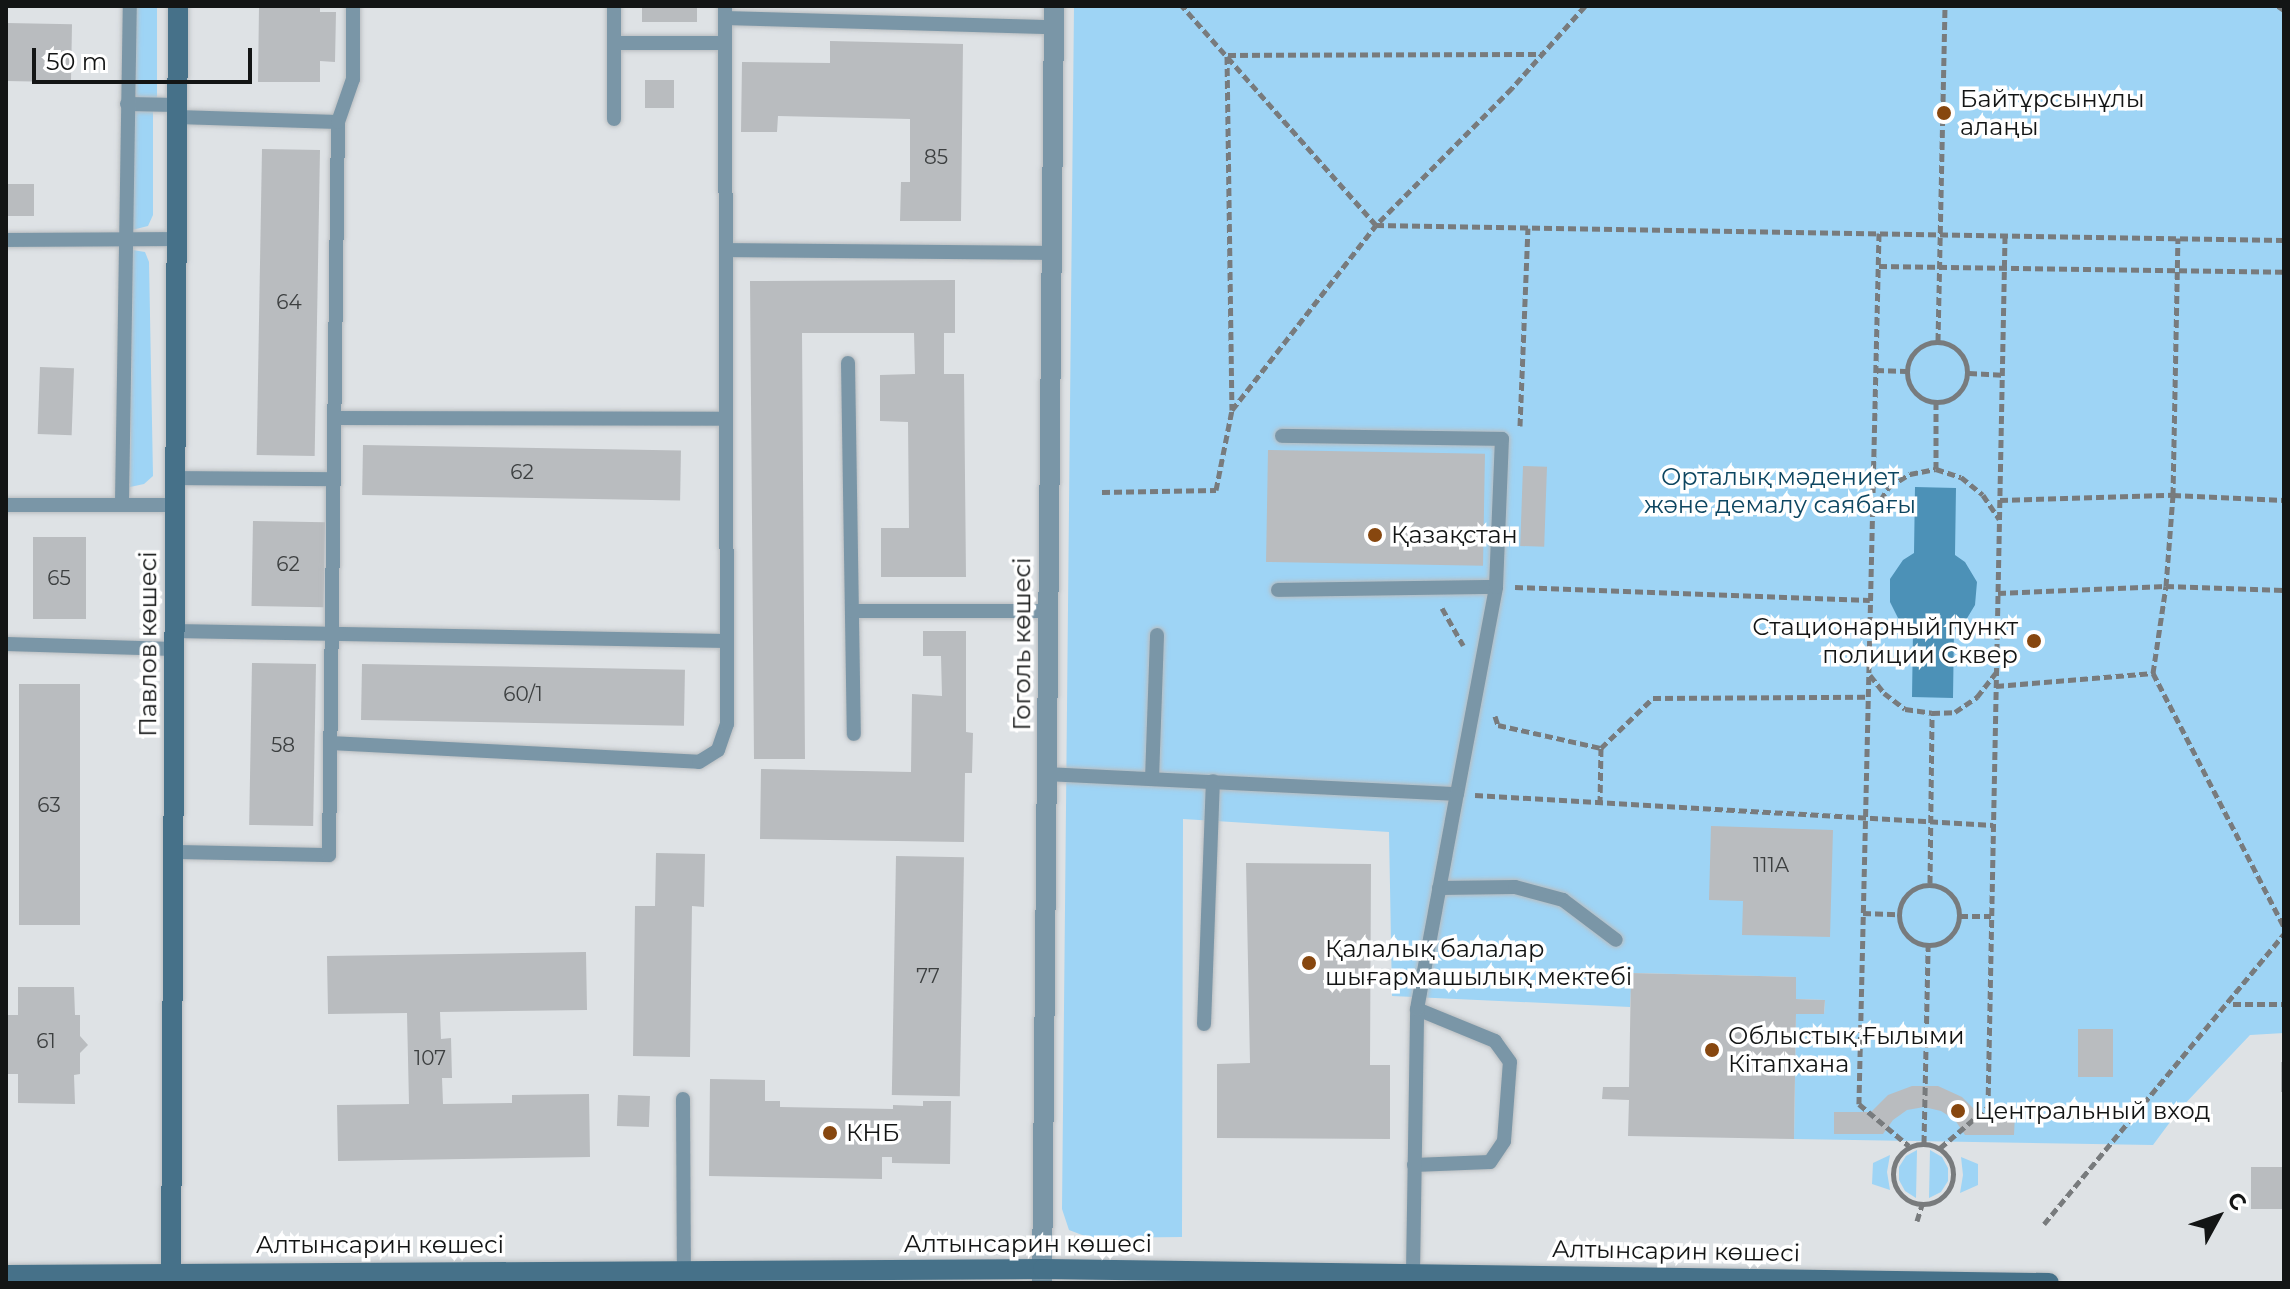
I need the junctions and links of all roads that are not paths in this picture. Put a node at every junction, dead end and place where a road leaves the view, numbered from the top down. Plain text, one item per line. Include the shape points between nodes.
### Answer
1 (130, 6) edge
2 (178, 6) edge
3 (353, 6) edge
4 (614, 6) edge
5 (1054, 6) edge
6 (725, 12) edge
7 (1053, 27) junction
8 (614, 43) junction
9 (725, 43) junction
10 (127, 104) junction
11 (177, 111) junction
12 (614, 119) dead end
13 (338, 122) junction
14 (124, 239) junction
15 (177, 239) junction
16 (6, 240) edge
17 (726, 250) junction
18 (1052, 253) junction
19 (848, 363) dead end
20 (334, 418) junction
21 (726, 419) junction
22 (1282, 436) dead end
23 (175, 478) junction
24 (333, 479) junction
25 (122, 502) junction
26 (6, 505) edge
27 (174, 505) junction
28 (1496, 587) junction
29 (1278, 590) dead end
30 (852, 611) junction
31 (1048, 611) junction
32 (331, 634) junction
33 (1157, 635) dead end
34 (174, 640) junction
35 (727, 641) junction
36 (6, 644) edge
37 (854, 734) dead end
38 (330, 743) junction
39 (1047, 774) junction
40 (1152, 779) junction
41 (1213, 781) junction
42 (1457, 794) junction
43 (173, 852) junction
44 (1439, 888) junction
45 (1616, 940) dead end
46 (1417, 1009) junction
47 (1204, 1024) dead end
48 (683, 1099) dead end
49 (1414, 1165) junction
50 (684, 1270) junction
51 (1413, 1273) junction
52 (6, 1275) edge
53 (743, 1276) edge
54 (1042, 1276) edge
55 (171, 1277) edge
56 (434, 1277) edge
57 (1572, 1279) edge
58 (1884, 1281) edge
59 (1956, 1282) edge
60 (2049, 1283) edge

1 - 10 lane
2 - 11 street, Павлов көшесі
3 - 13 lane via 353,79
4 - 8 lane
5 - 7 street, Гоголь көшесі
6 - 7 lane
6 - 9 lane
7 - 18 street, Гоголь көшесі
8 - 9 lane
8 - 12 lane
9 - 17 lane
10 - 11 lane
10 - 14 lane
11 - 13 lane
11 - 15 street, Павлов көшесі
13 - 20 lane
14 - 15 lane
14 - 16 lane
14 - 25 lane
15 - 23 street, Павлов көшесі
17 - 18 lane
17 - 21 lane
18 - 31 street, Гоголь көшесі
19 - 30 lane
20 - 21 lane
20 - 24 lane
21 - 35 lane
22 - 28 lane via 1502,439
23 - 24 lane
23 - 27 street, Павлов көшесі
24 - 32 lane
25 - 26 lane
25 - 27 lane
27 - 34 street, Павлов көшесі
28 - 29 lane
28 - 42 lane
30 - 31 lane
30 - 37 lane
31 - 39 street, Гоголь көшесі
32 - 34 lane
32 - 35 lane
32 - 38 lane
33 - 40 lane
34 - 36 lane
34 - 43 street, Павлов көшесі
35 - 38 lane via 727,724 718,750 699,762
38 - 43 lane via 329,855
39 - 40 lane
39 - 54 street, Гоголь көшесі
40 - 41 lane
41 - 42 lane
41 - 47 lane
42 - 44 lane
43 - 55 street, Павлов көшесі
44 - 45 lane via 1515,887 1563,900
44 - 46 lane
46 - 49 lane
46 - 49 lane via 1495,1041 1510,1062 1504,1141 1490,1162
48 - 50 lane
49 - 51 lane
50 - 53 street, Алтынсарин көшесі
50 - 56 street, Алтынсарин көшесі
51 - 54 street, Алтынсарин көшесі
51 - 57 street, Алтынсарин көшесі
52 - 55 street, Алтынсарин көшесі
53 - 54 street, Алтынсарин көшесі
55 - 56 street, Алтынсарин көшесі
57 - 58 street, Алтынсарин көшесі
58 - 59 street, Алтынсарин көшесі
59 - 60 street, Алтынсарин көшесі

